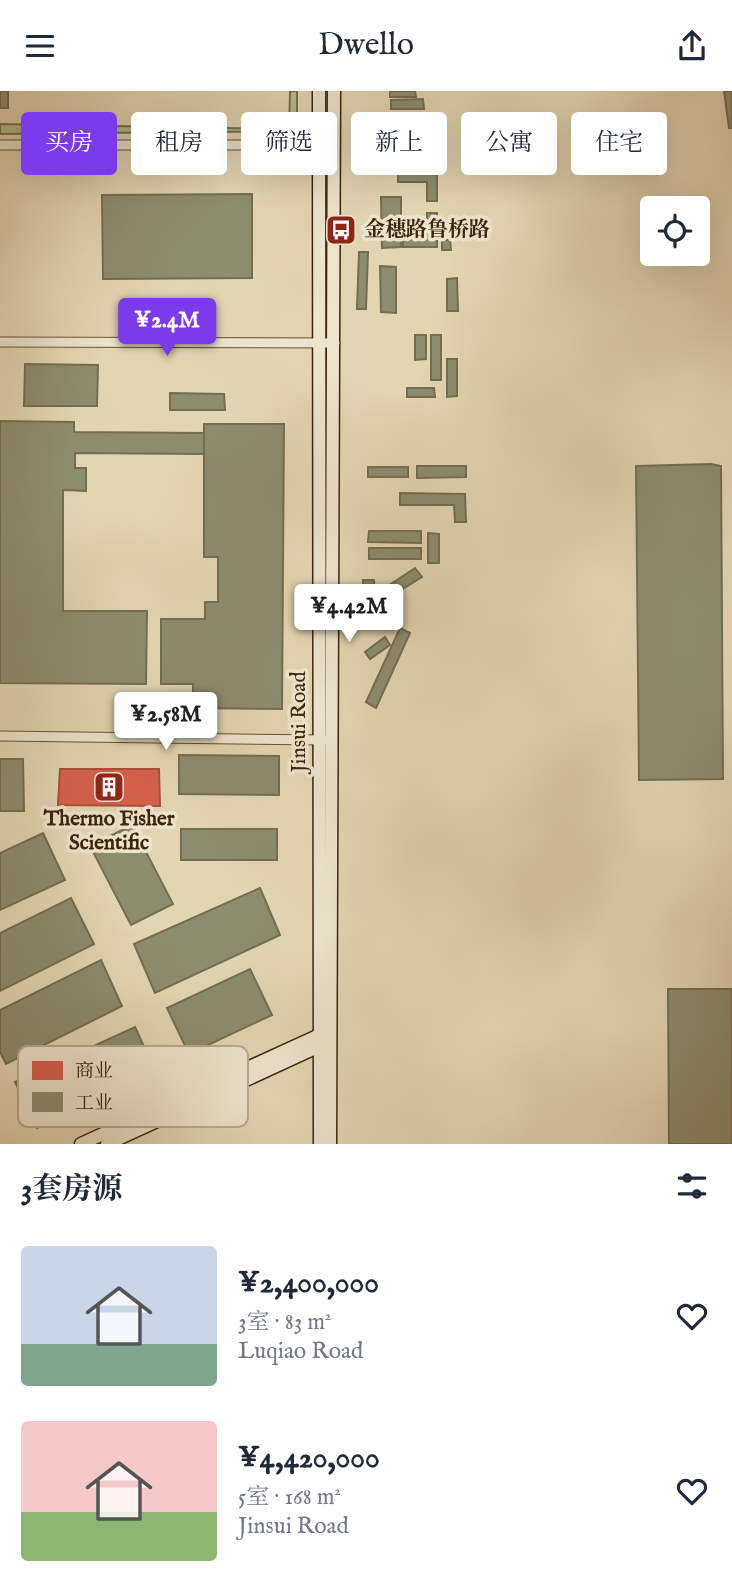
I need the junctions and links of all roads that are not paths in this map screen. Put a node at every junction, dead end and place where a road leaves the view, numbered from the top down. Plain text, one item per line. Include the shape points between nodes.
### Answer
1 (318, 91) edge
2 (334, 91) edge
3 (318, 112) edge
4 (334, 112) edge
5 (0, 145) edge
6 (241, 145) edge
7 (318, 175) edge
8 (335, 175) edge
9 (0, 342) edge
10 (319, 344) junction
11 (335, 344) junction
12 (0, 736) edge
13 (318, 740) junction
14 (332, 740) junction
15 (325, 1038) junction
16 (248, 1071) edge
17 (248, 1075) edge
18 (119, 1127) edge
19 (142, 1127) edge
20 (80, 1144) edge
21 (107, 1144) edge
22 (320, 1144) edge
23 (330, 1144) edge

1 - 3 street, Jinsui Road
2 - 4 street, Jinsui Road
5 - 6 street
7 - 10 street, Jinsui Road
8 - 11 street, Jinsui Road
9 - 10 street
10 - 11 street
10 - 13 street, Jinsui Road
11 - 14 street, Jinsui Road
12 - 13 street
13 - 14 street
13 - 15 street, Jinsui Road
14 - 15 street, Jinsui Road
15 - 16 street
15 - 17 street
15 - 22 street, Jinsui Road
15 - 23 street, Jinsui Road
18 - 20 street
19 - 21 street

